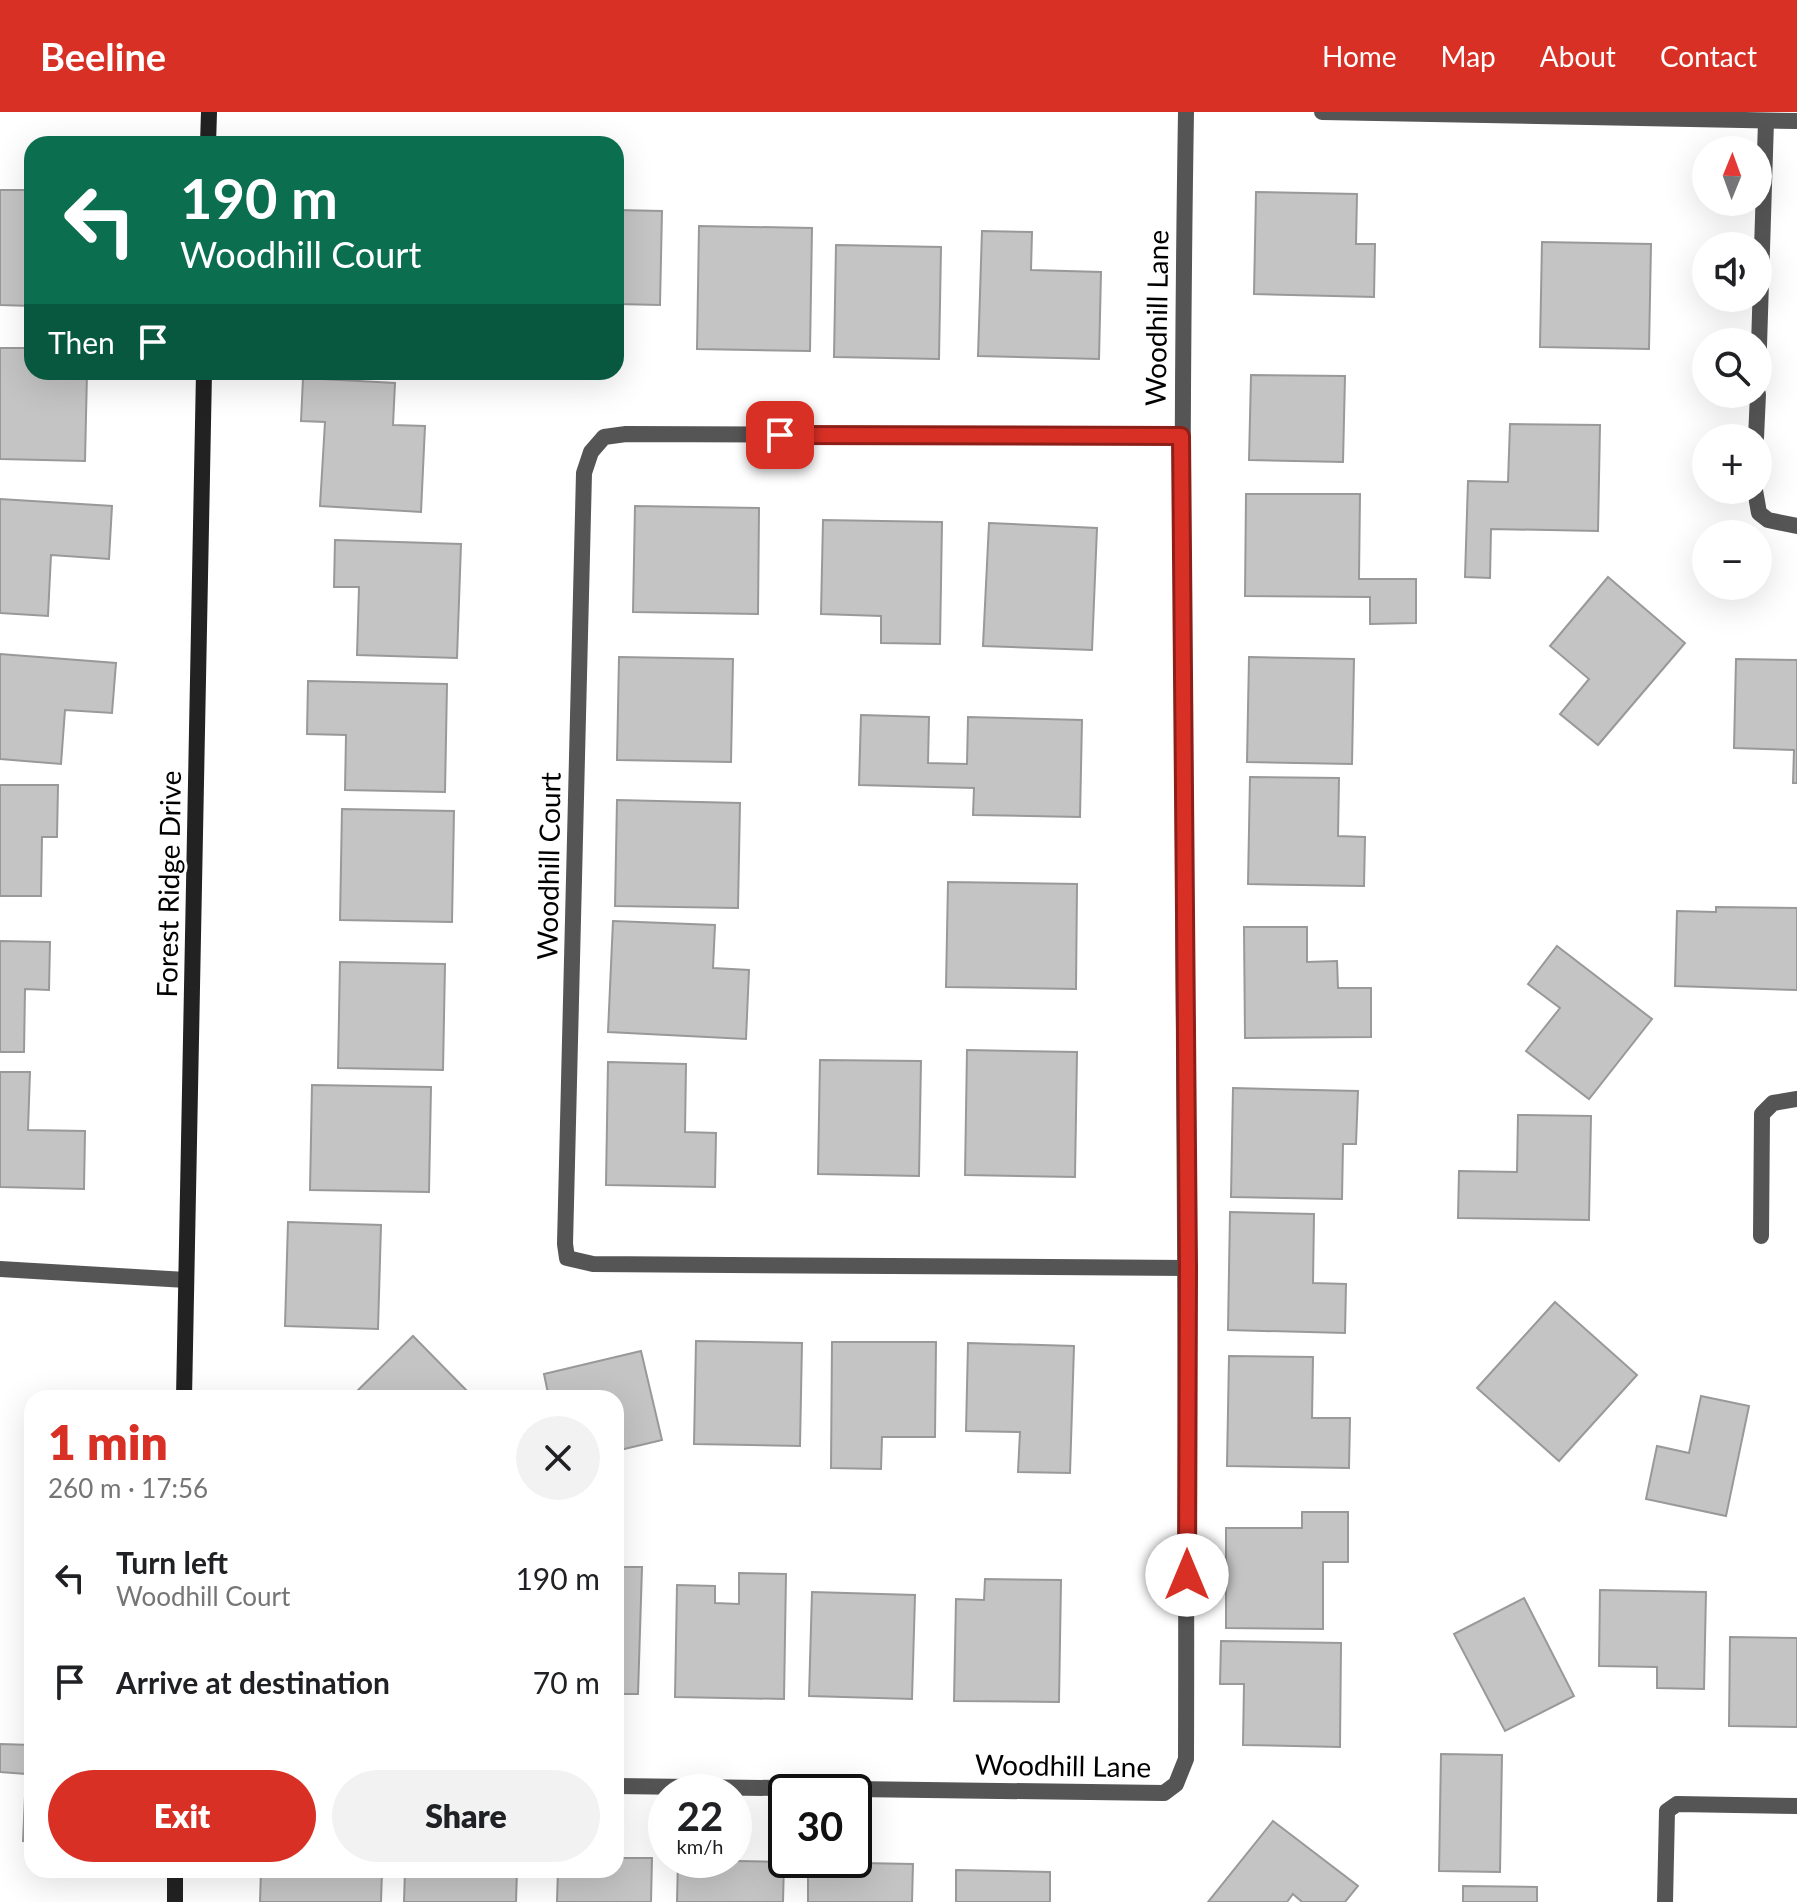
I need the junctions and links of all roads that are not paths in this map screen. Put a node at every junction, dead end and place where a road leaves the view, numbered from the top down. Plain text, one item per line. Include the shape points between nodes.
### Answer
1 (209, 112) edge
2 (1186, 112) edge
3 (1322, 112) edge
4 (1766, 121) junction
5 (1797, 121) edge
6 (208, 136) edge
7 (1760, 328) edge
8 (204, 380) edge
9 (1181, 436) junction
10 (1757, 504) edge
11 (1797, 526) edge
12 (1797, 1099) edge
13 (1761, 1236) dead end
14 (1188, 1268) junction
15 (0, 1269) edge
16 (186, 1280) junction
17 (184, 1390) edge
18 (624, 1786) edge
19 (1797, 1806) edge
20 (175, 1878) edge
21 (175, 1902) edge
22 (1665, 1902) edge

1 - 6 main road
2 - 9 street, Woodhill Lane
3 - 4 street
4 - 5 street
4 - 7 street
8 - 16 main road, Forest Ridge Drive
9 - 14 street, Woodhill Lane
9 - 14 street, Woodhill Court via 626,434 604,437 591,452 584,473 565,1244 567,1258 593,1264
10 - 11 street via 1768,520
12 - 13 street via 1773,1103 1762,1114
14 - 18 street, Woodhill Lane via 1186,1759 1176,1784 1164,1793
15 - 16 street
16 - 17 main road, Forest Ridge Drive
19 - 22 street via 1677,1804 1667,1811
20 - 21 main road

